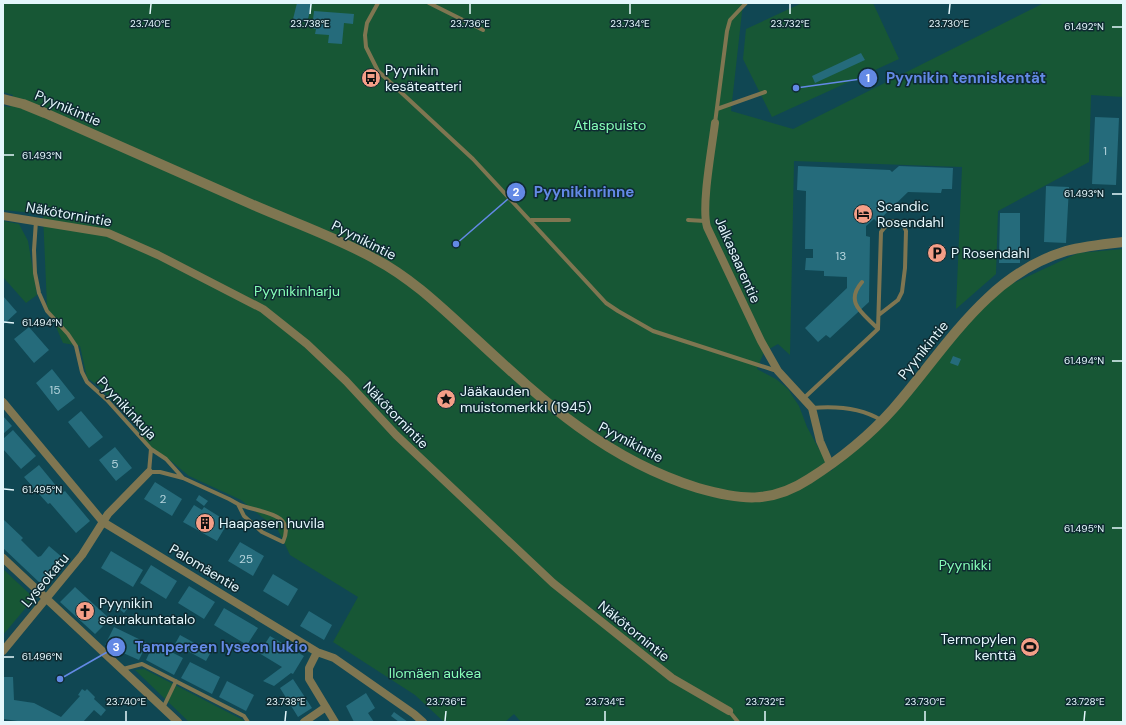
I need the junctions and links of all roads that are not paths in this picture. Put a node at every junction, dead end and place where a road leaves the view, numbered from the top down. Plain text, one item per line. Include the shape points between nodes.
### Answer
1 (378, 3) edge
2 (429, 3) edge
3 (746, 3) edge
4 (483, 30) dead end
5 (765, 92) dead end
6 (3, 99) edge
7 (717, 109) junction
8 (714, 123) joint
9 (3, 216) edge
10 (36, 220) junction
11 (531, 220) junction
12 (569, 220) dead end
13 (688, 220) dead end
14 (705, 221) junction
15 (1123, 242) edge
16 (862, 282) dead end
17 (880, 314) junction
18 (878, 329) junction
19 (778, 371) junction
20 (804, 398) junction
21 (3, 402) edge
22 (812, 408) junction
23 (881, 421) junction
24 (151, 449) junction
25 (830, 464) junction
26 (148, 472) junction
27 (183, 478) junction
28 (238, 504) junction
29 (103, 522) junction
30 (3, 558) edge
31 (46, 599) junction
32 (3, 651) edge
33 (317, 652) junction
34 (122, 670) junction
35 (176, 681) junction
36 (326, 707) junction
37 (162, 708) junction
38 (729, 711) joint
39 (178, 722) edge
40 (248, 722) edge
41 (304, 722) edge
42 (335, 722) edge
43 (423, 722) edge
44 (738, 722) edge

1 - 11 lane via 367,23 364,35 366,47 378,71 473,159
2 - 4 lane
3 - 7 lane, Jalkasaarentie via 730,20
5 - 7 lane
6 - 25 street, Pyynikintie via 46,113 375,259 425,293 535,394 566,419 608,448 648,470 711,492 755,498 772,496 801,484
7 - 8 lane, Jalkasaarentie
8 - 14 street, Jalkasaarentie
9 - 10 street, Näkötornintie
10 - 24 lane, Pyynikinkuja via 35,273 39,293 47,311 76,346 87,382 107,400
10 - 38 street, Näkötornintie via 95,230 120,238 263,309 307,344 346,381 396,435 553,583 672,678
11 - 12 lane
11 - 19 lane via 606,302 618,311 653,331
13 - 14 lane
14 - 19 street, Jalkasaarentie via 751,321
15 - 23 street, Pyynikintie via 1064,252 1009,279 967,318
16 - 18 lane via 855,290 854,301
17 - 17 lane via 898,300 904,286 906,231 902,222 890,221 881,232
17 - 18 lane
18 - 20 lane
19 - 20 street, Jalkasaarentie
20 - 22 street, Jalkasaarentie
21 - 29 street, Palomäentie
22 - 23 lane via 870,413
22 - 25 street, Jalkasaarentie via 818,434
23 - 25 street, Pyynikintie
24 - 26 lane
24 - 27 lane, Pyynikinkuja via 166,459
26 - 27 lane via 160,472
26 - 29 street, Lyseokatu
27 - 28 lane, Pyynikinkuja
28 - 28 lane, Pyynikinkuja via 244,516 262,532 283,542 287,532 285,523 277,516
29 - 31 street, Lyseokatu via 82,555
29 - 33 street, Palomäentie
30 - 31 street
31 - 32 street, Lyseokatu
31 - 34 street
33 - 36 street via 308,674
33 - 43 street, Palomäentie via 334,658
34 - 35 lane via 142,664
34 - 37 street
35 - 37 lane
35 - 40 lane via 244,716
36 - 41 street
36 - 42 street
37 - 39 street
38 - 44 lane

